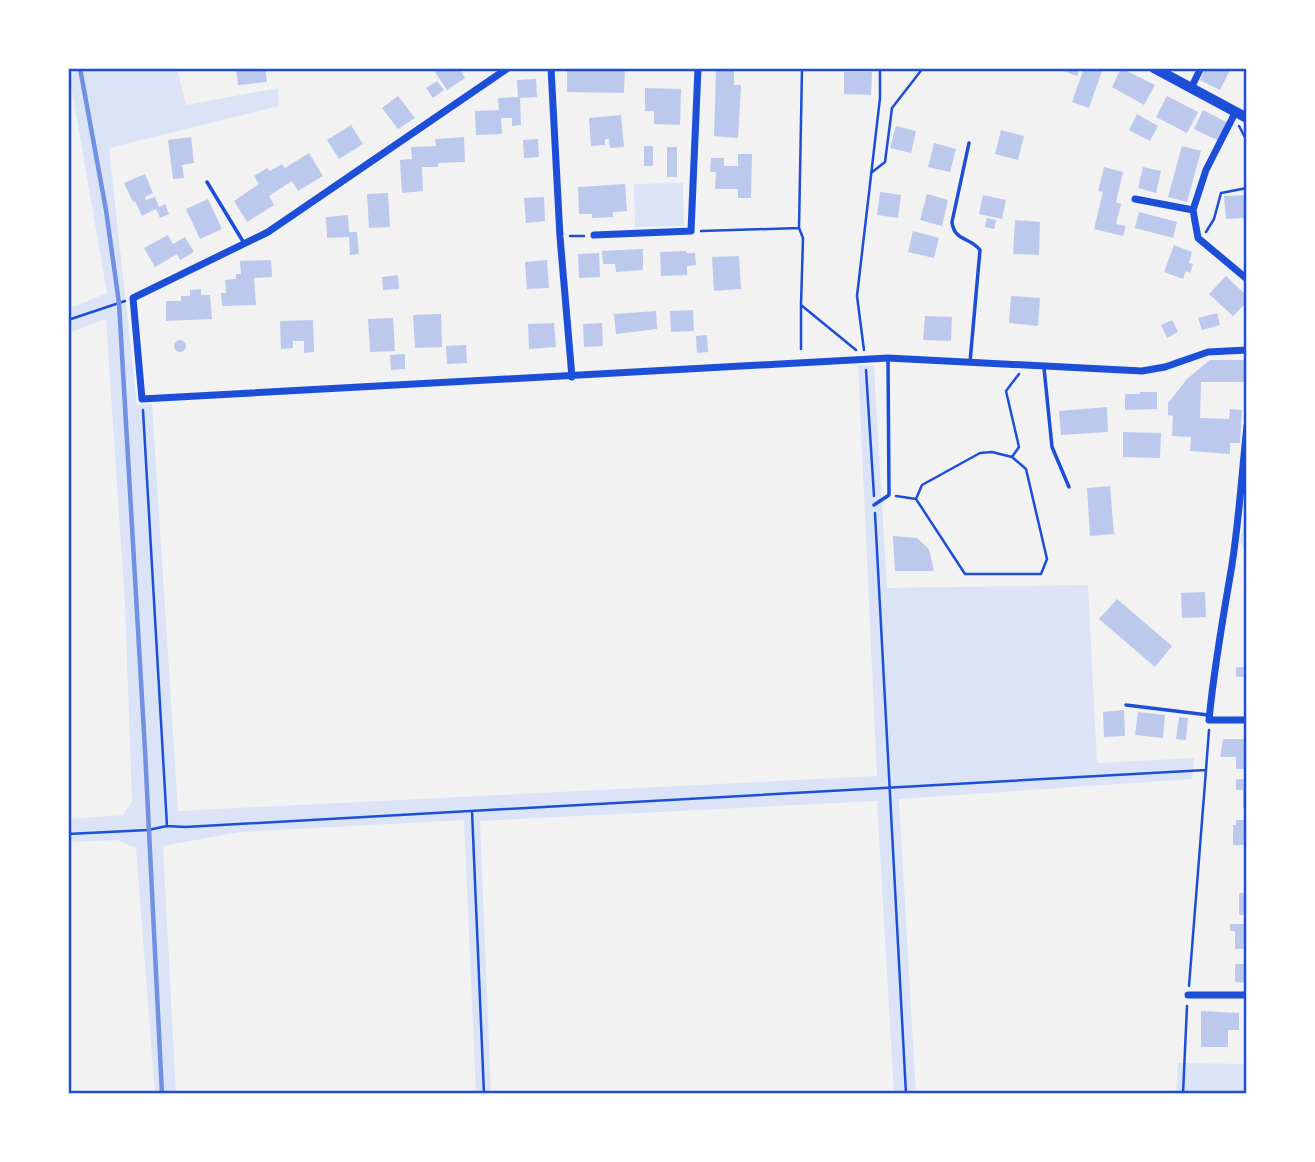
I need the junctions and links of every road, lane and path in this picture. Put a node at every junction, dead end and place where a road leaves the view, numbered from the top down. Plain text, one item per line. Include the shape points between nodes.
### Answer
1 (508, 68) edge
2 (551, 68) edge
3 (698, 68) edge
4 (802, 68) edge
5 (880, 68) edge
6 (923, 68) edge
7 (1154, 68) edge
8 (1201, 68) edge
9 (1191, 88) junction
10 (1235, 113) junction
11 (1247, 118) edge
12 (969, 143) dead end
13 (871, 173) junction
14 (206, 182) dead end
15 (1247, 188) edge
16 (1135, 199) dead end
17 (1193, 210) junction
18 (799, 228) junction
19 (691, 231) junction
20 (594, 235) joint
21 (560, 237) junction
22 (1198, 238) junction
23 (245, 245) junction
24 (1247, 279) edge
25 (133, 298) junction
26 (801, 305) junction
27 (68, 320) edge
28 (800, 349) dead end
29 (1247, 350) edge
30 (888, 358) junction
31 (865, 360) junction
32 (970, 362) junction
33 (1025, 365) junction
34 (1043, 366) junction
35 (572, 377) junction
36 (142, 400) junction
37 (1247, 426) edge
38 (1012, 457) junction
39 (1069, 487) dead end
40 (890, 495) junction
41 (916, 499) junction
42 (874, 505) junction
43 (1126, 705) dead end
44 (1210, 717) junction
45 (1247, 720) edge
46 (1206, 769) junction
47 (889, 788) junction
48 (472, 811) junction
49 (167, 826) junction
50 (68, 834) edge
51 (1188, 995) junction
52 (1247, 995) edge
53 (484, 1094) edge
54 (906, 1094) edge
55 (1183, 1094) edge

1 - 23 street
2 - 21 street
3 - 19 street
4 - 18 path
5 - 13 path
6 - 13 path via 892,108 885,162
7 - 9 street
8 - 9 street
9 - 10 street
10 - 11 street
10 - 17 street via 1206,170
12 - 32 lane via 952,222 958,237 980,250
13 - 31 path via 857,296
14 - 23 lane
15 - 22 path via 1221,193 1214,219
16 - 17 street
17 - 22 street
18 - 19 path
18 - 26 path via 803,239
19 - 20 street
20 - 21 path
21 - 35 street
22 - 24 street
23 - 25 street
25 - 27 path
25 - 36 street
26 - 28 path
26 - 31 path
29 - 34 street via 1208,352 1142,371
30 - 31 street
30 - 32 street
30 - 40 lane
31 - 35 street
31 - 42 path
32 - 33 street
33 - 34 street
33 - 38 path via 1006,391 1020,447
34 - 39 lane via 1052,447
35 - 36 street
36 - 49 path
37 - 44 street
38 - 41 path via 980,453 922,485
38 - 41 path via 1026,469 1047,559 1041,574 965,575
40 - 41 path
40 - 42 lane
42 - 47 path
43 - 44 lane
44 - 45 street
44 - 46 path
46 - 47 path
46 - 51 path
47 - 48 path
47 - 54 path
48 - 49 path
48 - 53 path
49 - 50 path
51 - 52 street
51 - 55 path

